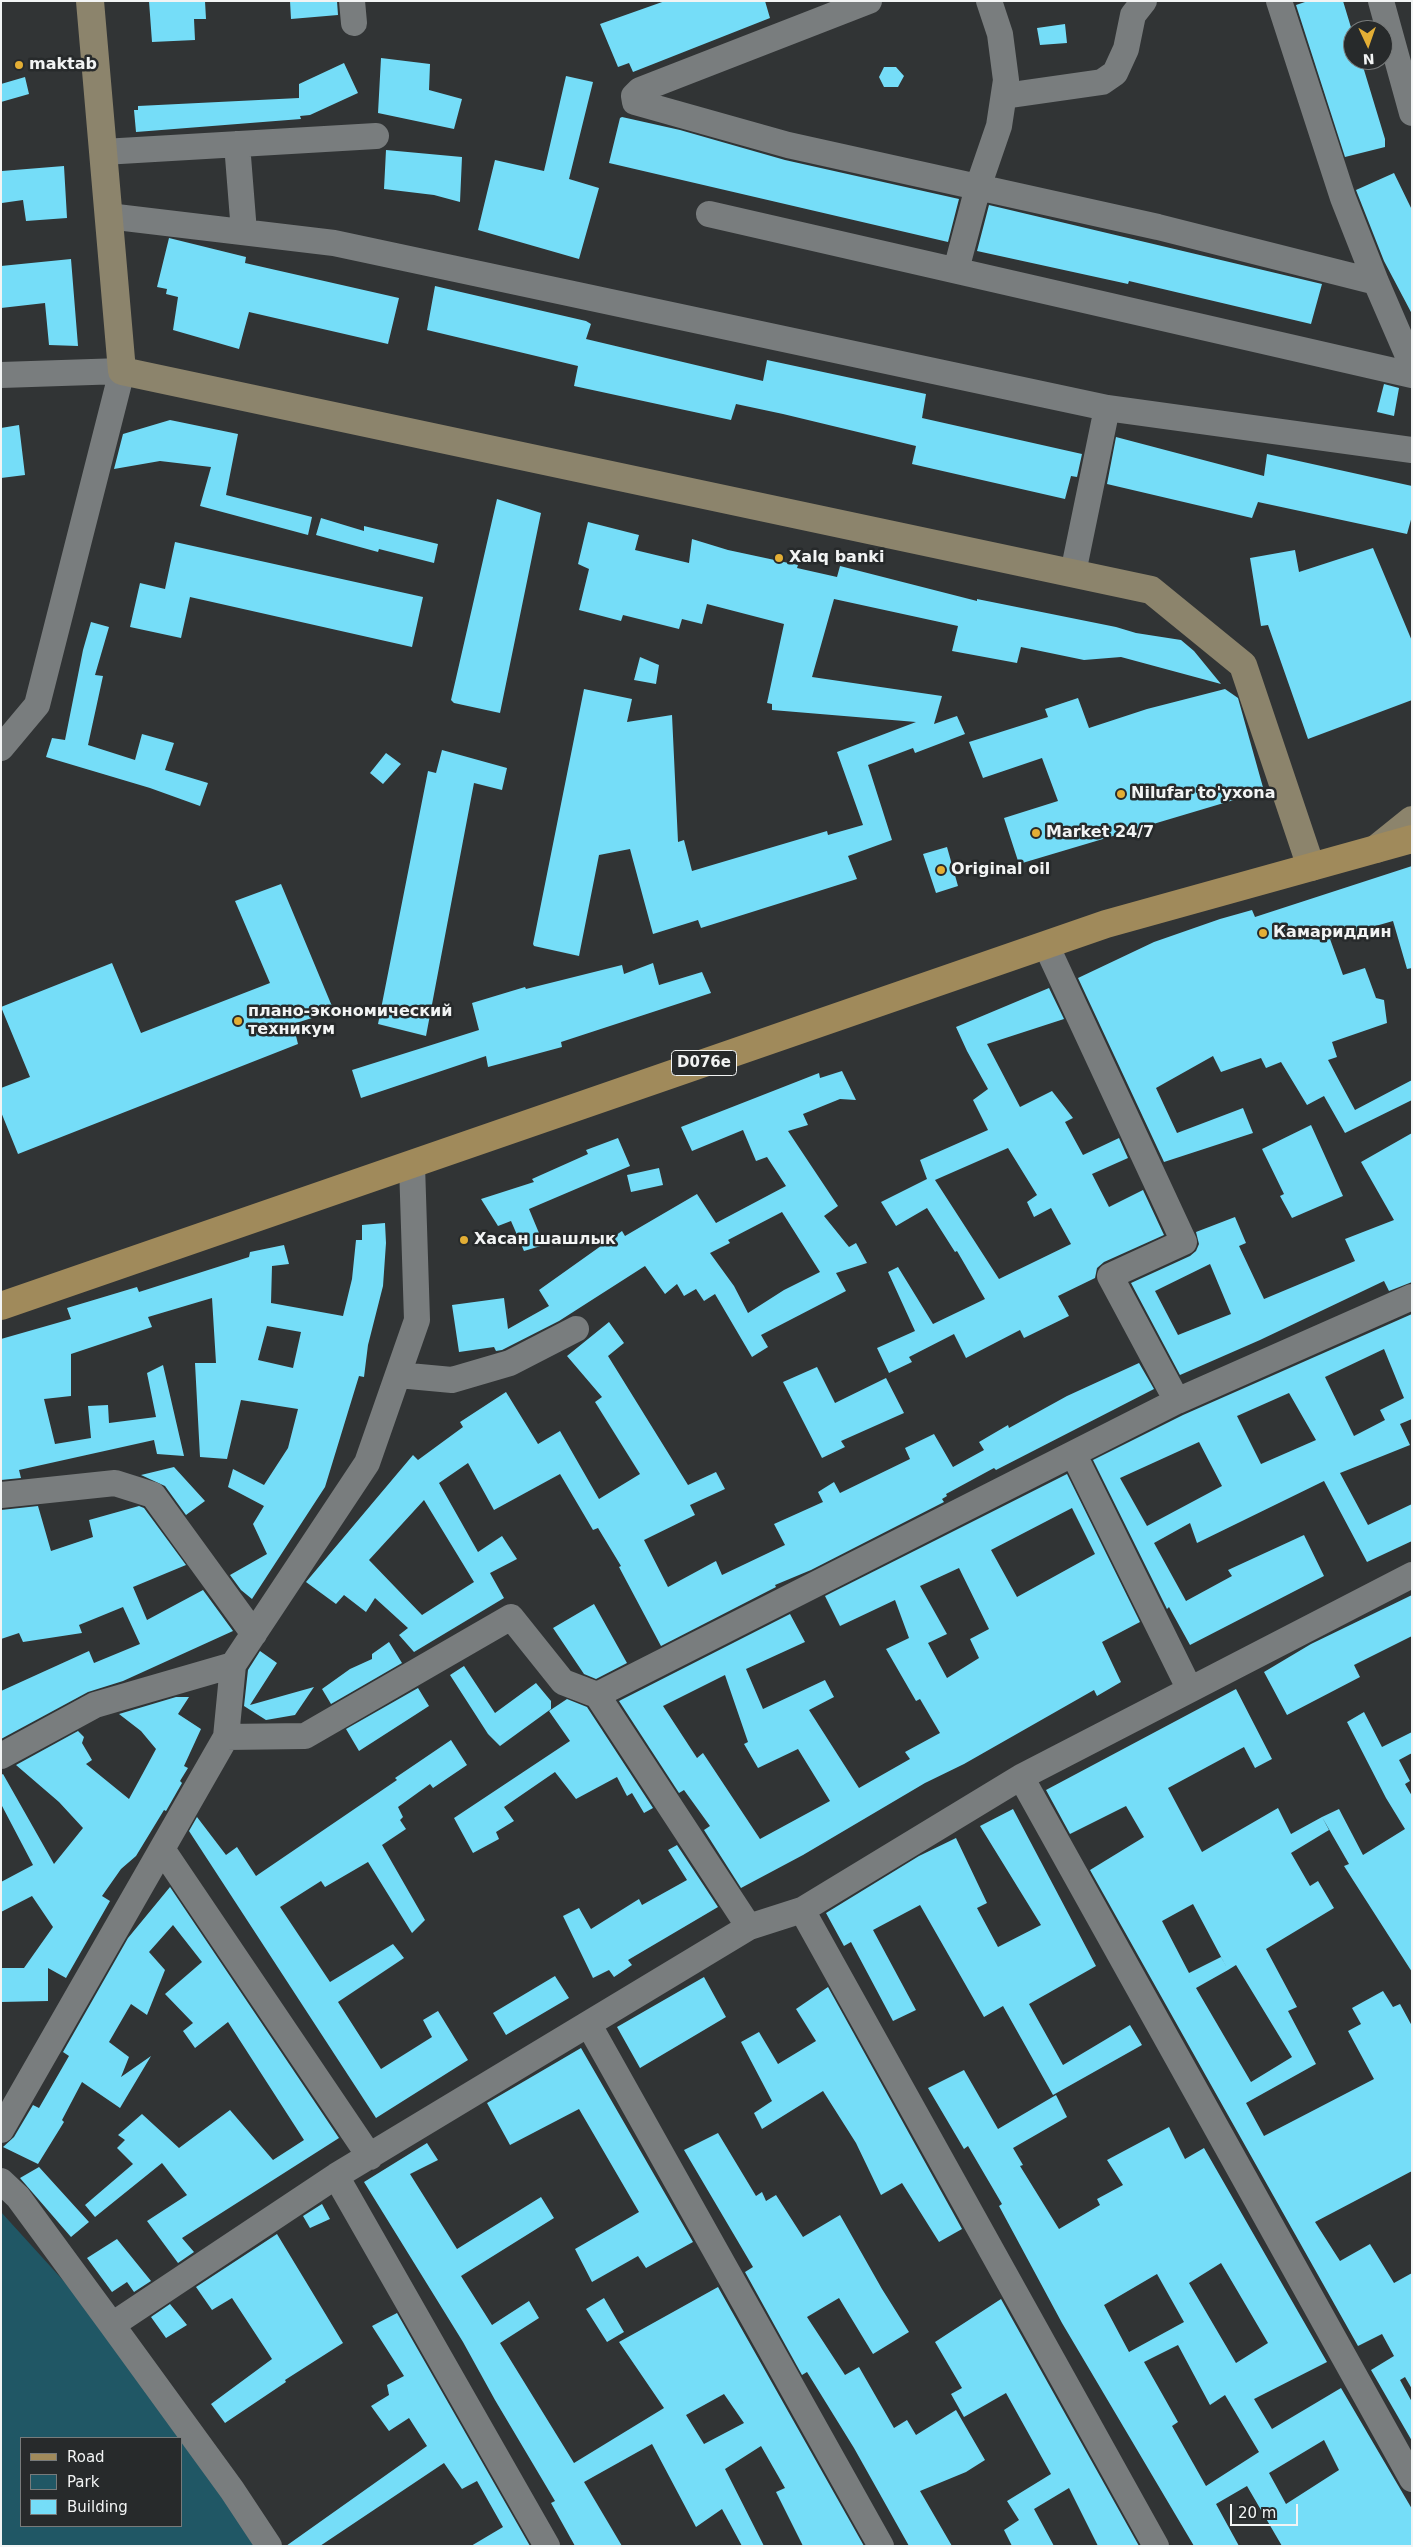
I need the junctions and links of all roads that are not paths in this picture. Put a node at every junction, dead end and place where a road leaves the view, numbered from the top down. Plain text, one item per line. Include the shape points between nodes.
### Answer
1 (90, 1) edge
2 (869, 1) edge
3 (988, 1) edge
4 (1144, 1) edge
5 (1279, 1) edge
6 (1381, 1) edge
7 (1004, 96) junction
8 (1412, 113) edge
9 (376, 136) dead end
10 (237, 144) junction
11 (103, 152) junction
12 (978, 187) junction
13 (709, 214) dead end
14 (108, 216) junction
15 (244, 232) junction
16 (956, 270) junction
17 (1376, 282) junction
18 (1412, 365) edge
19 (122, 371) junction
20 (1, 375) edge
21 (1412, 375) edge
22 (1107, 408) junction
23 (1412, 450) edge
24 (1074, 574) junction
25 (1, 748) edge
26 (1412, 820) edge
27 (1412, 839) edge
28 (1376, 850) junction
29 (1311, 867) junction
30 (1046, 944) junction
31 (412, 1165) junction
32 (1412, 1298) edge
33 (1, 1306) edge
34 (576, 1329) dead end
35 (398, 1375) junction
36 (1177, 1401) junction
37 (1074, 1455) junction
38 (1, 1494) edge
39 (1412, 1575) edge
40 (254, 1634) junction
41 (233, 1665) junction
42 (1189, 1688) junction
43 (597, 1695) junction
44 (226, 1737) junction
45 (1, 1756) edge
46 (1021, 1777) junction
47 (162, 1849) junction
48 (802, 1910) junction
49 (749, 1928) junction
50 (589, 2025) junction
51 (1, 2130) edge
52 (370, 2157) junction
53 (336, 2176) junction
54 (1, 2181) edge
55 (112, 2325) junction
56 (1412, 2479) edge
57 (269, 2546) edge
58 (547, 2546) edge
59 (882, 2546) edge
60 (1156, 2546) edge

1 - 11 street
2 - 12 street via 640,90 634,96 635,102 788,145
3 - 7 street via 1000,34 1006,80
4 - 7 street via 1133,15 1126,48 1115,73 1102,82
5 - 17 street via 1343,198
6 - 8 street
7 - 12 street via 999,126
9 - 10 street
10 - 11 street
10 - 15 street
11 - 14 street
12 - 16 street
12 - 17 street via 1158,227
13 - 16 street
14 - 15 street
14 - 19 street
15 - 22 street via 334,243
16 - 21 street
17 - 18 street
19 - 20 street
19 - 24 street
19 - 25 street via 37,705
22 - 23 street
22 - 24 street
24 - 29 street via 1151,590 1242,665
26 - 28 street
27 - 28 main road, D076e
28 - 29 main road, D076e
29 - 30 main road, D076e
30 - 31 main road, D076e
30 - 36 street via 1184,1242 1110,1276
31 - 33 main road, D076e
31 - 35 street via 417,1320
32 - 36 street
34 - 35 street via 510,1364 452,1380
35 - 40 street via 367,1463
36 - 37 street
37 - 42 street
37 - 43 street
38 - 40 street via 115,1483 153,1495
39 - 42 street
40 - 41 street
41 - 44 street
41 - 45 street via 95,1705
42 - 46 street
43 - 44 street via 563,1682 511,1618 305,1736
43 - 49 street
44 - 47 street
46 - 48 street
46 - 56 street
47 - 51 street
47 - 52 street
48 - 49 street
48 - 60 street
49 - 50 street
50 - 52 street
50 - 59 street
52 - 53 street
53 - 55 street
53 - 58 street
54 - 55 street via 18,2197
55 - 57 street

